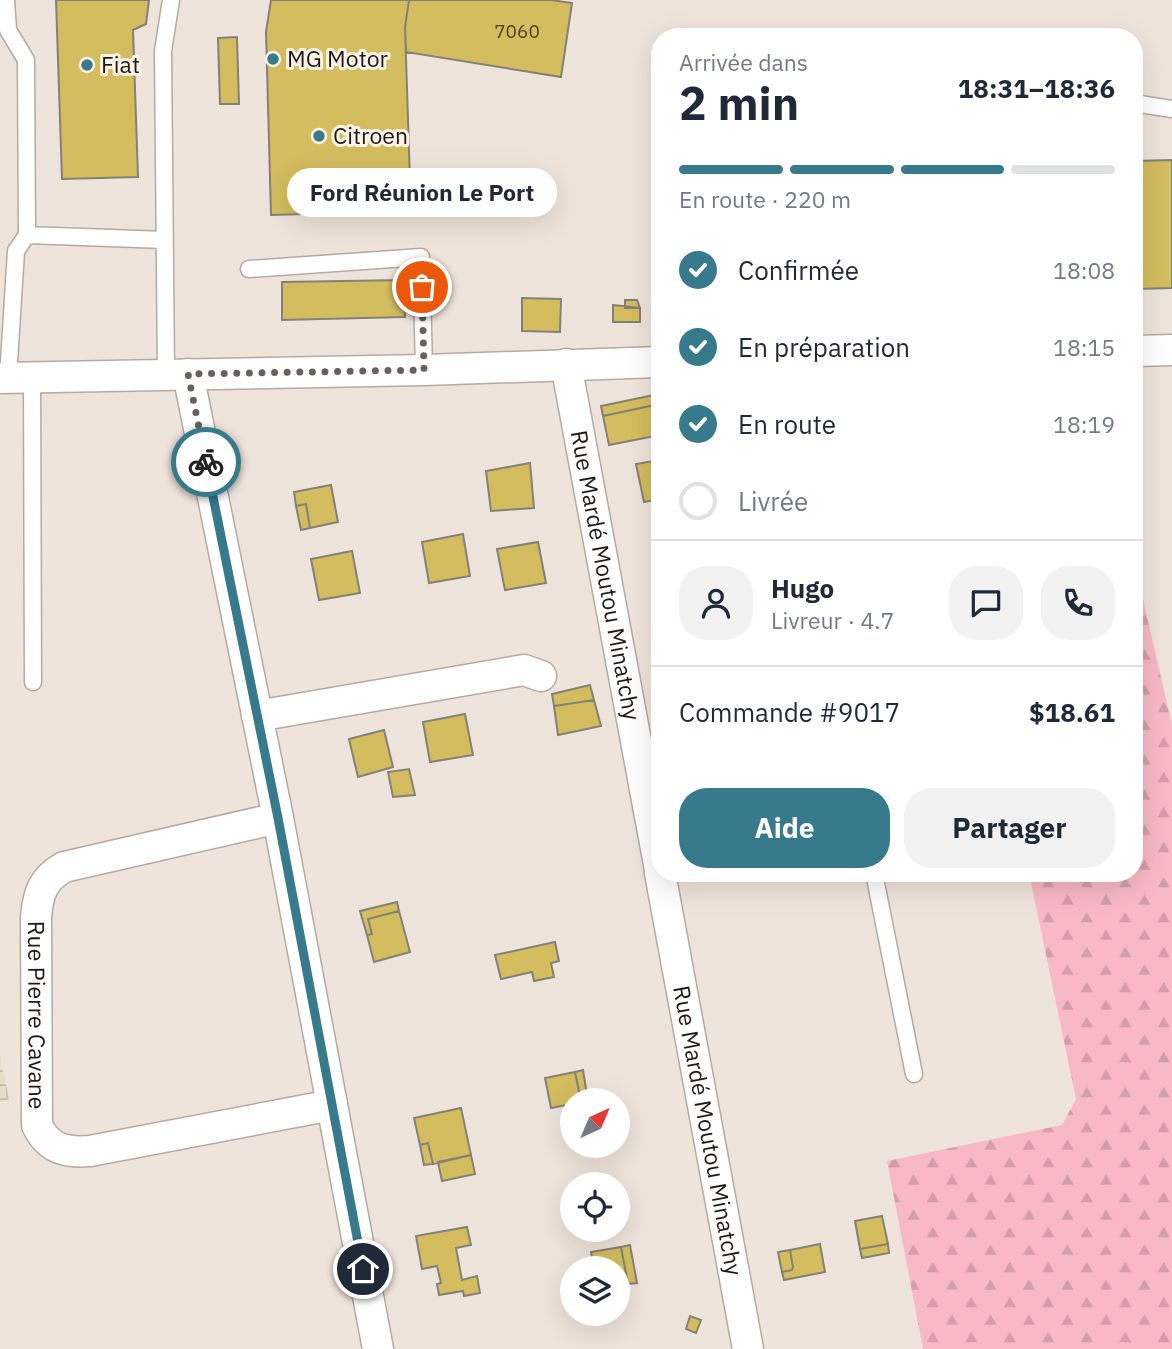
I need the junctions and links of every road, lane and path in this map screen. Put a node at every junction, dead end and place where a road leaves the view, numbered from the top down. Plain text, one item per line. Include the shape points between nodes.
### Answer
1 (6, 0) edge
2 (171, 0) edge
3 (1143, 104) edge
4 (1172, 109) edge
5 (27, 235) junction
6 (165, 240) junction
7 (421, 257) dead end
8 (248, 268) dead end
9 (422, 287) dead end
10 (1172, 350) edge
11 (1143, 351) edge
12 (651, 362) edge
13 (566, 364) junction
14 (424, 370) junction
15 (177, 375) junction
16 (13, 378) edge
17 (541, 676) dead end
18 (33, 682) dead end
19 (257, 716) junction
20 (278, 818) junction
21 (651, 822) edge
22 (662, 882) edge
23 (876, 882) edge
24 (914, 1074) dead end
25 (332, 1105) junction
26 (377, 1349) edge
27 (748, 1349) edge

1 - 5 lane via 8,30 26,60
2 - 6 lane via 163,51
3 - 4 lane
5 - 6 lane
5 - 16 lane via 16,251
6 - 15 lane
7 - 8 lane
9 - 14 lane
10 - 11 street
12 - 13 street
13 - 14 street
13 - 21 street, Rue Mardé Moutou Minatchy
14 - 15 street
15 - 16 street
15 - 19 street
16 - 18 lane
17 - 19 street via 524,670
19 - 20 street
20 - 25 street
20 - 25 street, Rue Pierre Cavane via 64,867 46,880 36,916 36,1116 42,1135 51,1144 74,1152
22 - 27 street, Rue Mardé Moutou Minatchy
23 - 24 lane
25 - 26 street

